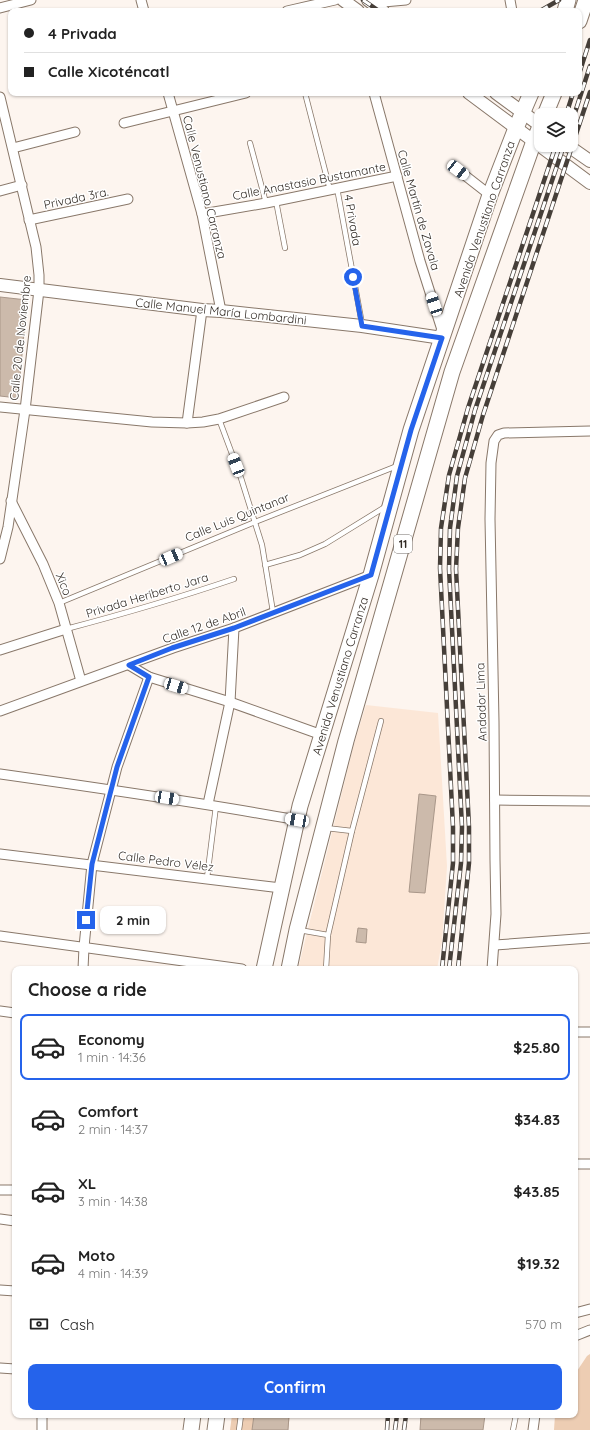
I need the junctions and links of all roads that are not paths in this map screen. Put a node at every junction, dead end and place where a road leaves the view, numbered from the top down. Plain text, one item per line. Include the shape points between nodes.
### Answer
1 (31, 0) edge
2 (336, 0) edge
3 (406, 0) edge
4 (586, 0) edge
5 (370, 1) edge
6 (0, 8) edge
7 (300, 8) edge
8 (380, 8) edge
9 (582, 12) edge
10 (169, 96) edge
11 (234, 96) edge
12 (306, 96) edge
13 (375, 96) edge
14 (473, 96) edge
15 (500, 96) edge
16 (522, 96) edge
17 (530, 96) edge
18 (553, 96) edge
19 (1, 103) edge
20 (548, 108) edge
21 (174, 111) junction
22 (522, 112) junction
23 (534, 120) edge
24 (124, 123) dead end
25 (516, 128) junction
26 (75, 132) dead end
27 (534, 141) joint
28 (250, 143) dead end
29 (13, 148) junction
30 (549, 152) edge
31 (577, 152) edge
32 (590, 161) edge
33 (458, 170) dead end
34 (397, 176) junction
35 (590, 183) edge
36 (22, 185) junction
37 (334, 189) junction
38 (0, 191) edge
39 (490, 195) junction
40 (128, 199) dead end
41 (276, 201) junction
42 (266, 203) junction
43 (202, 214) junction
44 (29, 220) junction
45 (285, 248) dead end
46 (0, 285) edge
47 (39, 290) junction
48 (202, 310) junction
49 (222, 311) junction
50 (362, 326) junction
51 (442, 336) junction
52 (284, 397) dead end
53 (0, 407) edge
54 (25, 410) junction
55 (219, 419) junction
56 (187, 423) junction
57 (590, 431) edge
58 (402, 464) junction
59 (11, 501) junction
60 (390, 504) junction
61 (255, 522) junction
62 (0, 559) edge
63 (265, 565) junction
64 (371, 575) junction
65 (234, 579) dead end
66 (59, 603) junction
67 (273, 612) junction
68 (234, 628) junction
69 (66, 629) junction
70 (0, 650) edge
71 (129, 665) junction
72 (149, 677) junction
73 (81, 681) junction
74 (230, 702) junction
75 (0, 711) edge
76 (381, 721) dead end
77 (322, 735) junction
78 (0, 774) edge
79 (112, 789) junction
80 (495, 800) junction
81 (590, 801) edge
82 (212, 805) junction
83 (297, 820) junction
84 (323, 827) junction
85 (352, 831) junction
86 (0, 854) edge
87 (92, 864) junction
88 (206, 878) junction
89 (281, 888) junction
90 (297, 930) junction
91 (328, 935) junction
92 (0, 936) edge
93 (590, 938) edge
94 (495, 944) junction
95 (84, 947) junction
96 (83, 966) edge
97 (220, 966) edge
98 (265, 966) edge
99 (291, 966) edge
100 (326, 966) edge
101 (492, 966) edge
102 (0, 1011) edge
103 (12, 1013) edge
104 (578, 1032) edge
105 (590, 1032) edge
106 (578, 1164) edge
107 (590, 1164) edge
108 (0, 1190) edge
109 (12, 1190) edge
110 (0, 1219) edge
111 (12, 1221) edge
112 (0, 1290) edge
113 (12, 1291) edge
114 (590, 1308) edge
115 (578, 1312) edge
116 (590, 1330) edge
117 (578, 1335) edge
118 (0, 1368) edge
119 (12, 1369) edge
120 (42, 1418) edge
121 (193, 1418) edge
122 (217, 1418) edge
123 (241, 1418) edge
124 (515, 1418) edge
125 (536, 1418) edge
126 (42, 1430) edge
127 (191, 1430) edge
128 (215, 1430) edge
129 (239, 1430) edge
130 (513, 1430) edge
131 (534, 1430) edge

1 - 6 street
2 - 7 street
3 - 5 street
4 - 9 main road
5 - 8 street
10 - 21 street, Calle Venustiano Carranza
11 - 21 street
12 - 37 lane, 4 Privada
13 - 34 street, Calle Martín de Zavala
14 - 25 street
15 - 22 street
16 - 22 street
17 - 22 main road, Avenida Venustiano Carranza / 11
18 - 20 main road
19 - 29 street, Calle 20 de Noviembre
21 - 24 street
21 - 43 street, Calle Venustiano Carranza
22 - 23 street
22 - 25 main road, Avenida Venustiano Carranza / 11
25 - 27 street
25 - 39 main road, Avenida Venustiano Carranza / 11
26 - 29 street
27 - 84 main road, Avenida Venustiano Carranza / 11 via 452,372
28 - 42 lane
29 - 36 street, Calle 20 de Noviembre
30 - 35 street
31 - 32 street
33 - 39 street
34 - 37 street, Calle Anastasio Bustamante
34 - 51 street, Calle Martín de Zavala
36 - 38 street
36 - 44 street, Calle 20 de Noviembre
37 - 41 street, Calle Anastasio Bustamante
37 - 50 lane, 4 Privada
39 - 51 main road, Avenida Venustiano Carranza / 11
40 - 44 street, Privada 3ra.
41 - 42 street, Calle Anastasio Bustamante
41 - 45 lane
42 - 43 street, Calle Anastasio Bustamante
43 - 49 street, Calle Venustiano Carranza
44 - 47 street, Calle 20 de Noviembre via 36,247
46 - 47 street, Calle Manuel María Lombardini
47 - 48 street, Calle Manuel María Lombardini
47 - 54 street, Calle 20 de Noviembre
48 - 49 street, Calle Manuel María Lombardini
48 - 56 street
49 - 50 street, Calle Manuel María Lombardini
50 - 51 street, Calle Manuel María Lombardini
51 - 58 main road, Avenida Venustiano Carranza / 11
52 - 55 street
53 - 54 street
54 - 56 street
54 - 59 street, Calle 20 de Noviembre
55 - 56 street
55 - 61 lane
57 - 80 street, Andador Lima via 516,432 498,435 494,441 490,519
58 - 60 main road, Avenida Venustiano Carranza / 11
58 - 61 lane, Calle Luis Quintanar
59 - 62 street, Calle 20 de Noviembre
59 - 66 street, Xico via 43,564
60 - 63 lane via 325,544 300,555
60 - 64 main road, Avenida Venustiano Carranza / 11
61 - 63 lane
61 - 66 lane, Calle Luis Quintanar
63 - 67 lane
64 - 67 street, Calle 12 de Abril
64 - 77 main road, Avenida Venustiano Carranza / 11
65 - 69 lane, Privada Heriberto Jara via 131,612
66 - 69 street, Xico
67 - 68 street, Calle 12 de Abril
68 - 71 street, Calle 12 de Abril
68 - 74 street
69 - 70 street
69 - 73 street, Xico
71 - 72 street
71 - 73 street, Calle 12 de Abril
72 - 74 street
72 - 79 street via 117,767
73 - 75 street, Calle 12 de Abril
74 - 77 street
74 - 82 street
76 - 85 lane
77 - 83 main road, Avenida Venustiano Carranza / 11
78 - 79 street
79 - 82 street
79 - 87 street
80 - 81 street
80 - 94 street, Andador Lima
82 - 83 street
82 - 88 lane
83 - 89 main road, Avenida Venustiano Carranza / 11
84 - 85 lane
84 - 90 main road, Avenida Venustiano Carranza / 11
85 - 91 lane
86 - 87 street, Calle Pedro Vélez
87 - 88 street, Calle Pedro Vélez
87 - 95 street
88 - 89 street, Calle Pedro Vélez
89 - 98 main road, Avenida Venustiano Carranza / 11
90 - 91 lane
90 - 99 main road, Avenida Venustiano Carranza / 11
91 - 100 lane
92 - 95 street
93 - 94 street
94 - 101 street, Andador Lima
95 - 96 street
95 - 97 street
102 - 103 street
104 - 105 street
106 - 107 street
108 - 109 street
110 - 111 street
112 - 113 street
114 - 115 street
116 - 117 street
118 - 119 street
120 - 126 street
121 - 127 main road
122 - 128 main road
123 - 129 lane
124 - 130 lane
125 - 131 street

